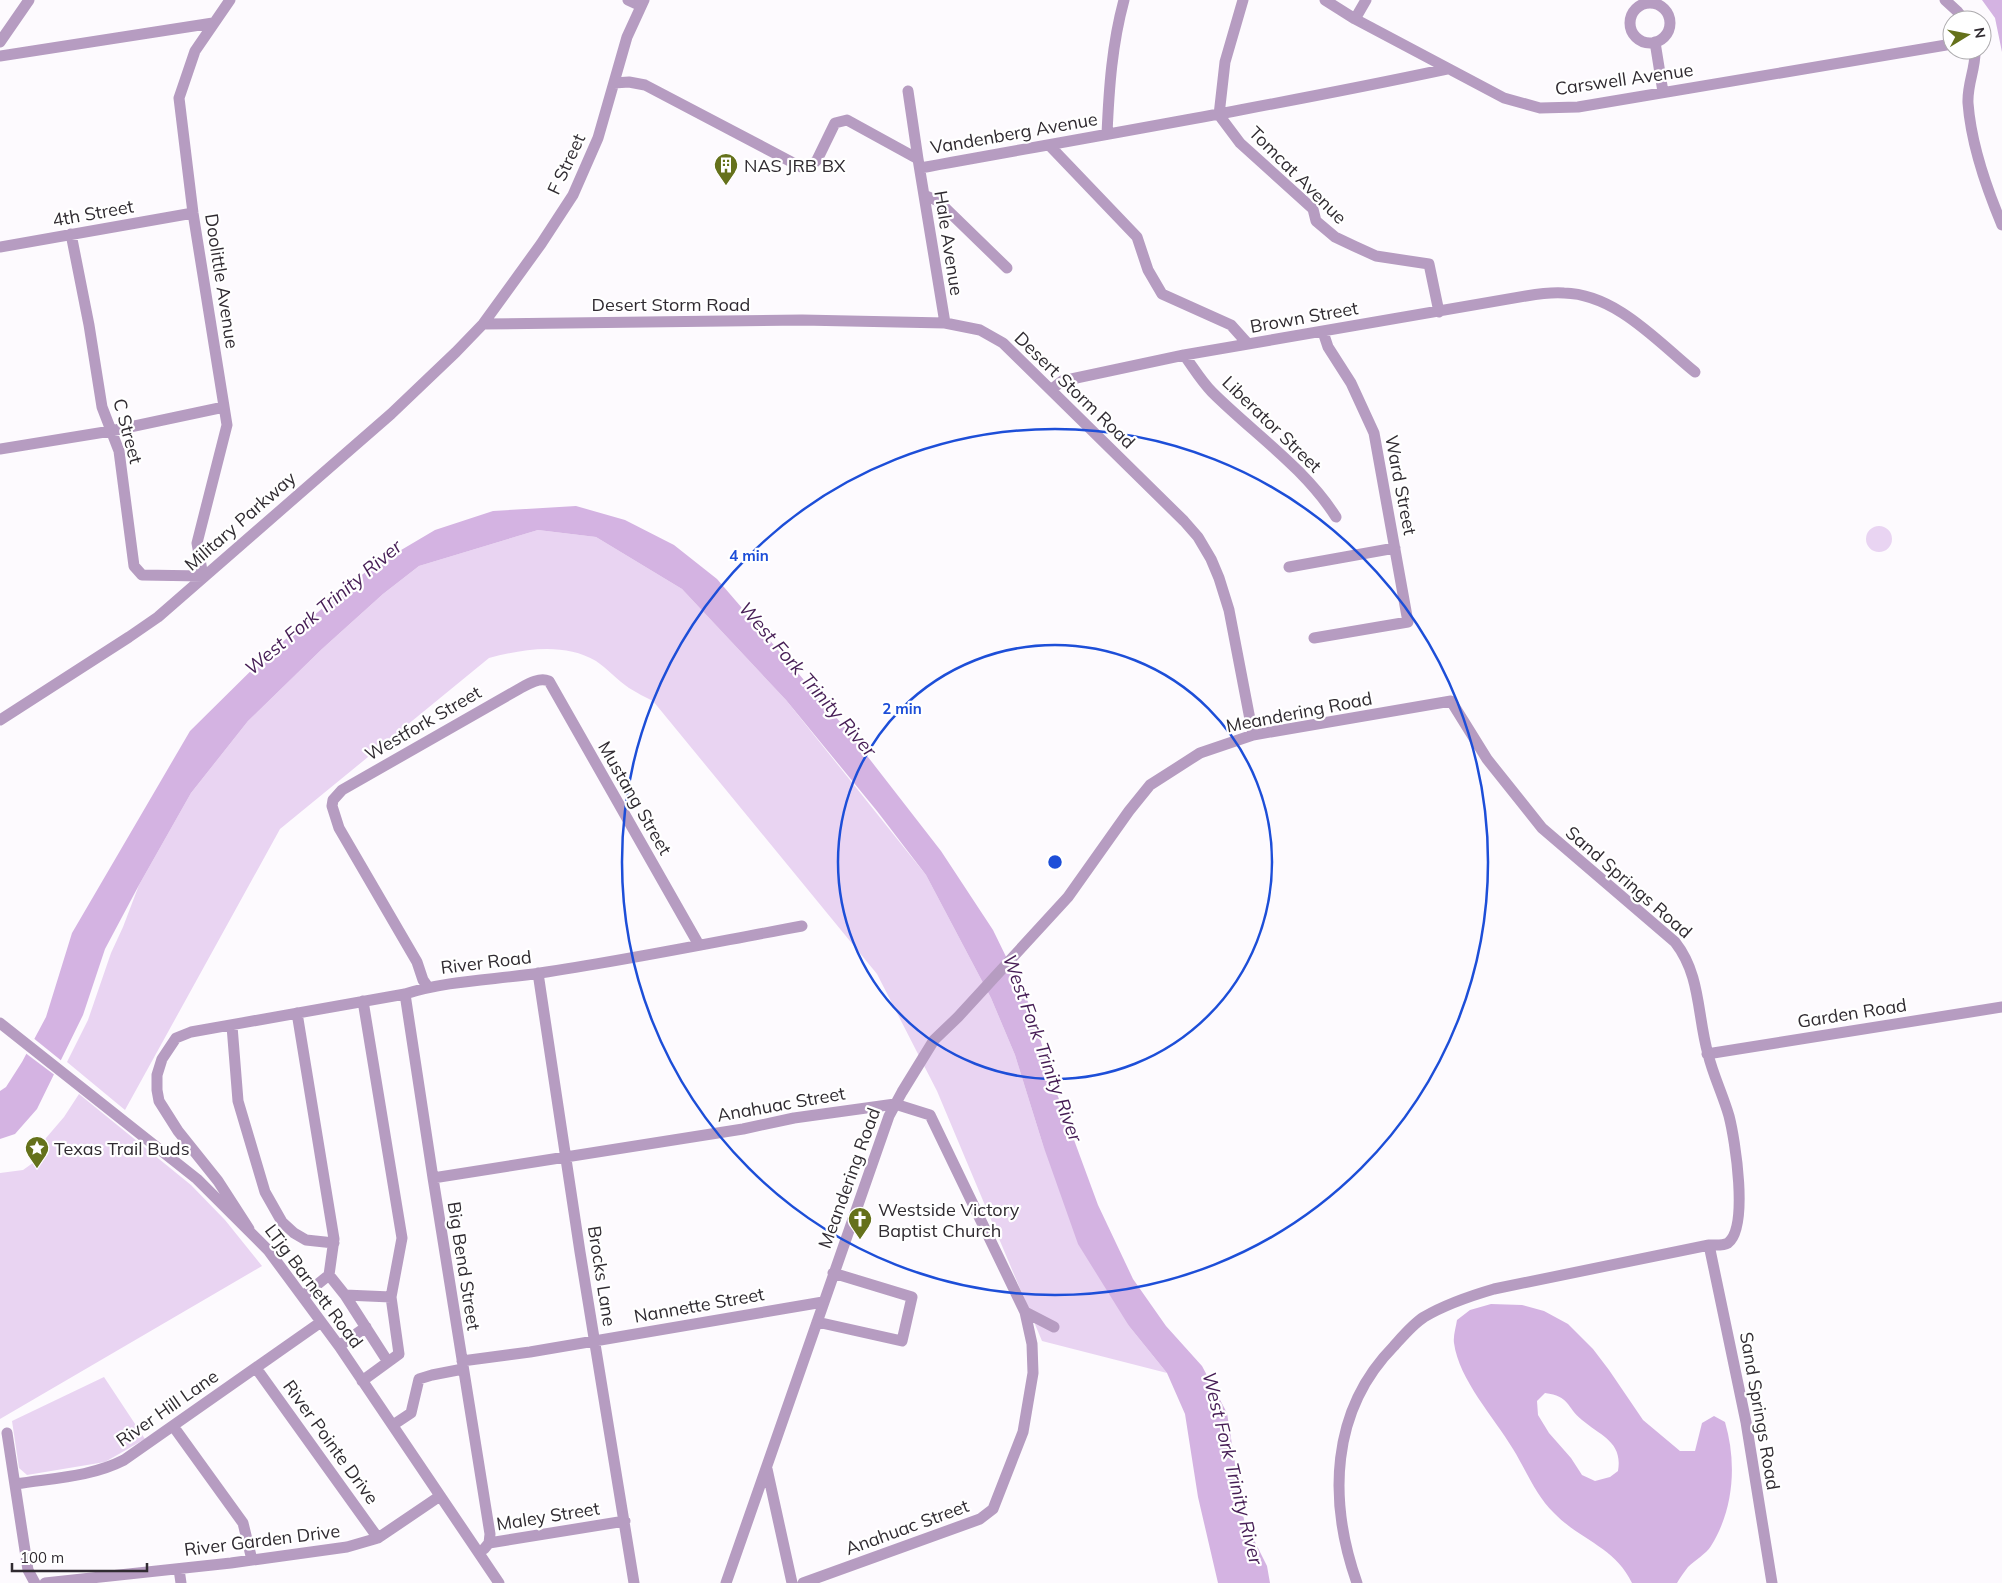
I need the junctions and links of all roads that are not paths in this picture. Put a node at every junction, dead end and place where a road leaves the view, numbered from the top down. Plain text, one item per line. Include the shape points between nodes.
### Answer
1 (29, 0) edge
2 (230, 0) edge
3 (628, 0) edge
4 (1124, 0) edge
5 (1243, 0) edge
6 (1325, 0) edge
7 (1366, 0) edge
8 (1945, 0) edge
9 (642, 3) edge
10 (1956, 10) edge
11 (1355, 19) junction
12 (213, 23) junction
13 (0, 42) edge
14 (1655, 42) dead end
15 (1942, 46) edge
16 (0, 56) edge
17 (1976, 60) edge
18 (1447, 69) junction
19 (614, 83) junction
20 (908, 91) dead end
21 (1663, 92) junction
22 (1219, 115) junction
23 (1107, 134) junction
24 (1049, 145) junction
25 (919, 163) junction
26 (924, 195) junction
27 (193, 213) junction
28 (2002, 225) edge
29 (71, 234) junction
30 (0, 247) edge
31 (1007, 268) dead end
32 (1439, 312) junction
33 (945, 323) junction
34 (483, 324) junction
35 (1323, 332) junction
36 (1248, 344) junction
37 (1184, 355) junction
38 (1695, 372) dead end
39 (1052, 389) junction
40 (224, 407) junction
41 (110, 431) junction
42 (0, 449) edge
43 (1336, 517) dead end
44 (1395, 548) junction
45 (1289, 567) dead end
46 (203, 576) junction
47 (1314, 638) dead end
48 (534, 681) joint
49 (1452, 701) joint
50 (0, 720) edge
51 (1253, 735) junction
52 (802, 926) dead end
53 (699, 946) junction
54 (538, 973) junction
55 (428, 987) junction
56 (405, 994) junction
57 (363, 1001) junction
58 (2002, 1007) edge
59 (297, 1013) junction
60 (2, 1025) edge
61 (232, 1026) junction
62 (1707, 1054) junction
63 (896, 1104) junction
64 (565, 1157) junction
65 (432, 1178) junction
66 (249, 1229) junction
67 (334, 1244) junction
68 (1710, 1245) junction
69 (833, 1273) junction
70 (329, 1275) junction
71 (345, 1295) junction
72 (302, 1296) junction
73 (391, 1297) junction
74 (823, 1302) junction
75 (1024, 1312) junction
76 (321, 1322) junction
77 (817, 1322) junction
78 (366, 1327) junction
79 (1054, 1327) dead end
80 (595, 1342) junction
81 (339, 1346) junction
82 (388, 1362) junction
83 (463, 1365) junction
84 (256, 1368) junction
85 (362, 1381) junction
86 (392, 1425) junction
87 (173, 1426) junction
88 (7, 1434) dead end
89 (767, 1467) junction
90 (16, 1484) junction
91 (440, 1496) junction
92 (625, 1522) junction
93 (378, 1538) junction
94 (489, 1543) junction
95 (481, 1554) junction
96 (252, 1560) junction
97 (179, 1568) junction
98 (35, 1583) edge
99 (45, 1583) edge
100 (181, 1583) edge
101 (499, 1583) edge
102 (634, 1583) edge
103 (726, 1583) edge
104 (792, 1583) edge
105 (803, 1583) edge
106 (1357, 1583) edge
107 (1772, 1583) edge

1 - 13 street
2 - 12 street, Doolittle Avenue
3 - 9 street
4 - 23 street via 1114,41
5 - 22 street via 1225,62
6 - 11 street, Carswell Avenue
7 - 11 street
8 - 10 street
9 - 19 street, F Street via 627,37
11 - 18 street, Carswell Avenue
12 - 16 street
12 - 27 street, Doolittle Avenue via 195,51 179,98
14 - 21 street
15 - 21 street, Carswell Avenue
17 - 28 street via 1968,103 1981,168
18 - 21 street, Carswell Avenue via 1504,98 1540,108 1578,107
18 - 22 street, Vandenberg Avenue
19 - 25 street, Vandenberg Avenue via 645,85 802,167 809,167 817,160 835,123 847,120
19 - 34 street, F Street via 598,138 573,196
20 - 25 street, Hale Avenue
22 - 23 street, Vandenberg Avenue
22 - 32 street, Tomcat Avenue via 1240,143 1313,209 1316,221 1335,237 1376,256 1429,264
23 - 24 street, Vandenberg Avenue
24 - 25 street, Vandenberg Avenue
24 - 36 street via 1137,237 1148,270 1162,294 1231,325
25 - 26 street, Hale Avenue
26 - 31 street via 938,201
26 - 33 street, Hale Avenue
27 - 29 street, 4th Street
27 - 40 street, Doolittle Avenue
29 - 30 street, 4th Street
29 - 41 street, C Street via 102,407
32 - 35 street, Brown Street
32 - 38 street, Brown Street via 1526,296 1566,292 1588,297 1612,305
33 - 34 street, Desert Storm Road via 733,320
33 - 39 street, Desert Storm Road via 980,330 1003,343
34 - 46 street, Military Parkway via 391,414
35 - 36 street, Brown Street
35 - 44 street, Ward Street via 1374,433
36 - 37 street, Brown Street
37 - 39 street, Brown Street via 1062,381
37 - 43 street, Liberator Street via 1211,390 1305,478
39 - 51 street, Desert Storm Road via 1184,520 1211,559 1229,610
40 - 41 street
40 - 46 street, Doolittle Avenue via 227,425 197,543
41 - 42 street
41 - 46 street, C Street via 119,451 134,566 142,575
44 - 45 street, Ward Street
44 - 47 street via 1408,622
46 - 50 street, Military Parkway via 158,617
48 - 53 street, Mustang Street via 549,681
48 - 55 street, Westfork Street via 342,790 332,800 334,818 417,962
49 - 51 street, Meandering Road
49 - 62 street, Sand Springs Road via 1487,759 1542,828 1684,953 1697,990
51 - 63 street, Meandering Road via 1200,753 1150,785 1068,897 934,1040
52 - 53 street, River Road
53 - 54 street, River Road
54 - 55 street, River Road
54 - 64 street, Brocks Lane
55 - 56 street, River Road
56 - 57 street, River Road
56 - 65 street, Big Bend Street
57 - 59 street, River Road
57 - 73 street via 402,1238
58 - 62 street, Garden Road
59 - 61 street, River Road
59 - 67 street
60 - 66 street, LTjg Barnett Road via 197,1179
61 - 66 street, River Road via 191,1032 176,1038 162,1059 157,1090 159,1101 178,1131 218,1181
61 - 67 street via 238,1101 265,1192 282,1222 294,1234 306,1240
62 - 68 street, Sand Springs Road via 1729,1117 1740,1190 1736,1231 1728,1242
63 - 64 street, Anahuac Street
63 - 69 street, Meandering Road
63 - 75 street, Anahuac Street via 930,1115
64 - 65 street, Anahuac Street
64 - 80 street, Brocks Lane
65 - 83 street, Big Bend Street
66 - 72 street, LTjg Barnett Road
67 - 70 street
68 - 106 street, Sand Springs Road via 1462,1298 1423,1318 1409,1330 1370,1374 1355,1401 1340,1457 1338,1478 1342,1524
68 - 107 street, Sand Springs Road via 1746,1422
69 - 74 street, Meandering Road
69 - 77 street via 912,1297 902,1341
70 - 71 street
70 - 72 street
71 - 73 street
71 - 78 street
72 - 76 street, LTjg Barnett Road
73 - 82 street via 399,1354
74 - 77 street, Meandering Road
74 - 80 street, Nannette Street
75 - 79 street
75 - 105 street, Anahuac Street via 1032,1344 1032,1373 1023,1432 993,1509 980,1519
76 - 81 street, LTjg Barnett Road
76 - 84 street, River Hill Lane
77 - 89 street, Meandering Road
78 - 81 street
78 - 82 street
80 - 83 street, Nannette Street
80 - 92 street, Brocks Lane
81 - 85 street, LTjg Barnett Road
82 - 85 street
83 - 86 street, Nannette Street via 419,1379 411,1413
83 - 94 street, Big Bend Street
84 - 87 street, River Hill Lane
84 - 93 street, River Pointe Drive
85 - 86 street, LTjg Barnett Road
86 - 91 street, LTjg Barnett Road
87 - 90 street, River Hill Lane via 108,1468
87 - 96 street via 243,1523
88 - 90 street
89 - 103 street, Meandering Road
89 - 104 street
90 - 98 street via 28,1570
91 - 93 street, River Garden Drive
91 - 95 street, LTjg Barnett Road
92 - 94 street, Maley Street
92 - 102 street, Brocks Lane
93 - 96 street, River Garden Drive via 347,1547
94 - 95 street, Maley Street
95 - 101 street, LTjg Barnett Road
96 - 97 street, River Garden Drive
97 - 99 street, River Garden Drive
97 - 100 street

